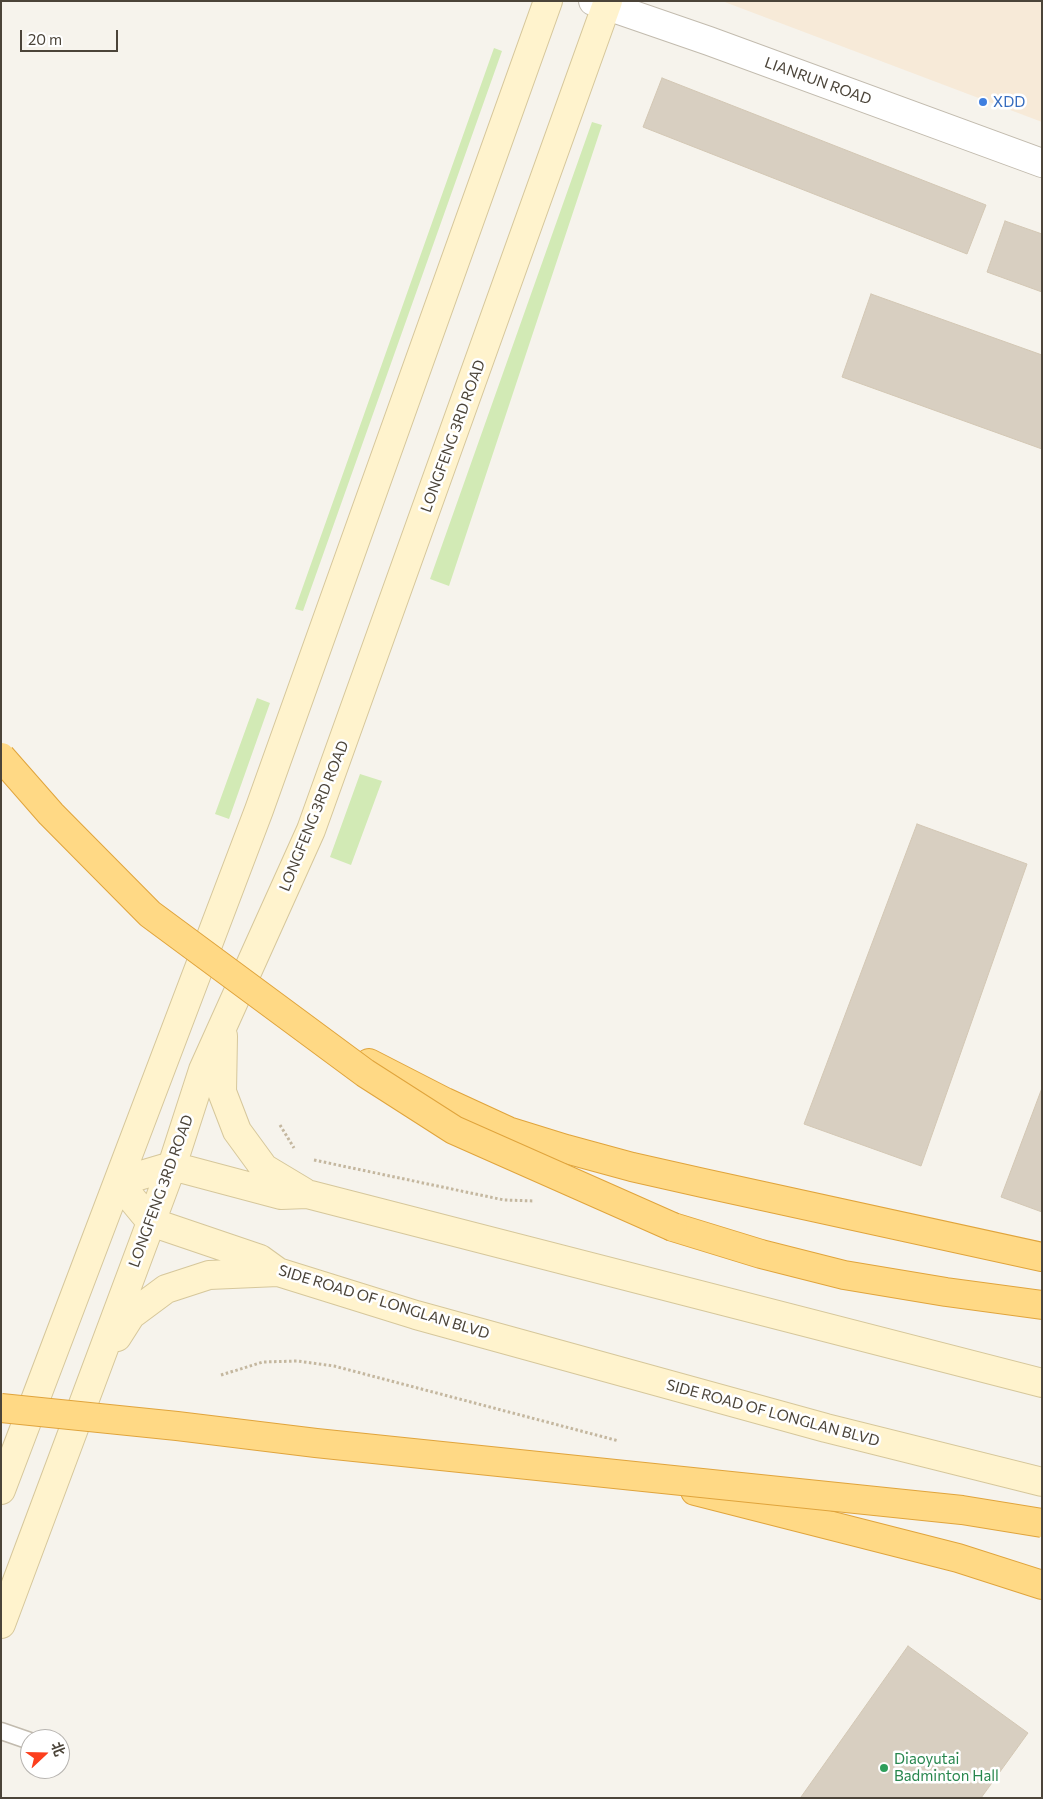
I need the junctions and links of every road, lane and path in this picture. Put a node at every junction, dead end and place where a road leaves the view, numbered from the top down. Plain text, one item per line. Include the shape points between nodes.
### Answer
1 (548, 1) edge
2 (603, 3) edge
3 (1042, 163) edge
4 (1, 757) edge
5 (268, 1002) junction
6 (223, 1030) junction
7 (172, 1166) junction
8 (118, 1182) junction
9 (307, 1194) junction
10 (151, 1222) junction
11 (1042, 1257) edge
12 (278, 1272) junction
13 (1042, 1305) edge
14 (97, 1367) junction
15 (1042, 1383) edge
16 (1, 1408) edge
17 (634, 1475) junction
18 (1042, 1482) edge
19 (1, 1490) edge
20 (1042, 1523) edge
21 (1042, 1586) edge
22 (1, 1624) edge
23 (1, 1731) edge
24 (20, 1738) edge

1 - 8 main road via 259,810
2 - 3 street, LIANRUN ROAD
2 - 6 main road, LONGFENG 3RD ROAD via 311,830
4 - 5 highway, bridge via 51,814 150,914
5 - 11 highway, bridge via 387,1073 508,1131 632,1167
5 - 13 highway, bridge via 365,1073 454,1130 673,1227 844,1275
6 - 7 main road, LONGFENG 3RD ROAD via 203,1070
6 - 9 main road via 222,1092 238,1131 264,1168
7 - 8 main road
7 - 9 main road via 281,1195
7 - 10 main road, LONGFENG 3RD ROAD
8 - 10 main road
8 - 19 main road
9 - 15 main road
10 - 12 main road, SIDE ROAD OF LONGLAN BLVD via 260,1259
10 - 14 main road, LONGFENG 3RD ROAD
12 - 14 main road via 208,1275 166,1289 131,1315
12 - 18 main road, SIDE ROAD OF LONGLAN BLVD via 425,1317 826,1428
14 - 22 main road, LONGFENG 3RD ROAD
16 - 17 highway, bridge
17 - 20 highway, bridge via 962,1510
17 - 21 highway, bridge via 958,1558
23 - 24 lane

